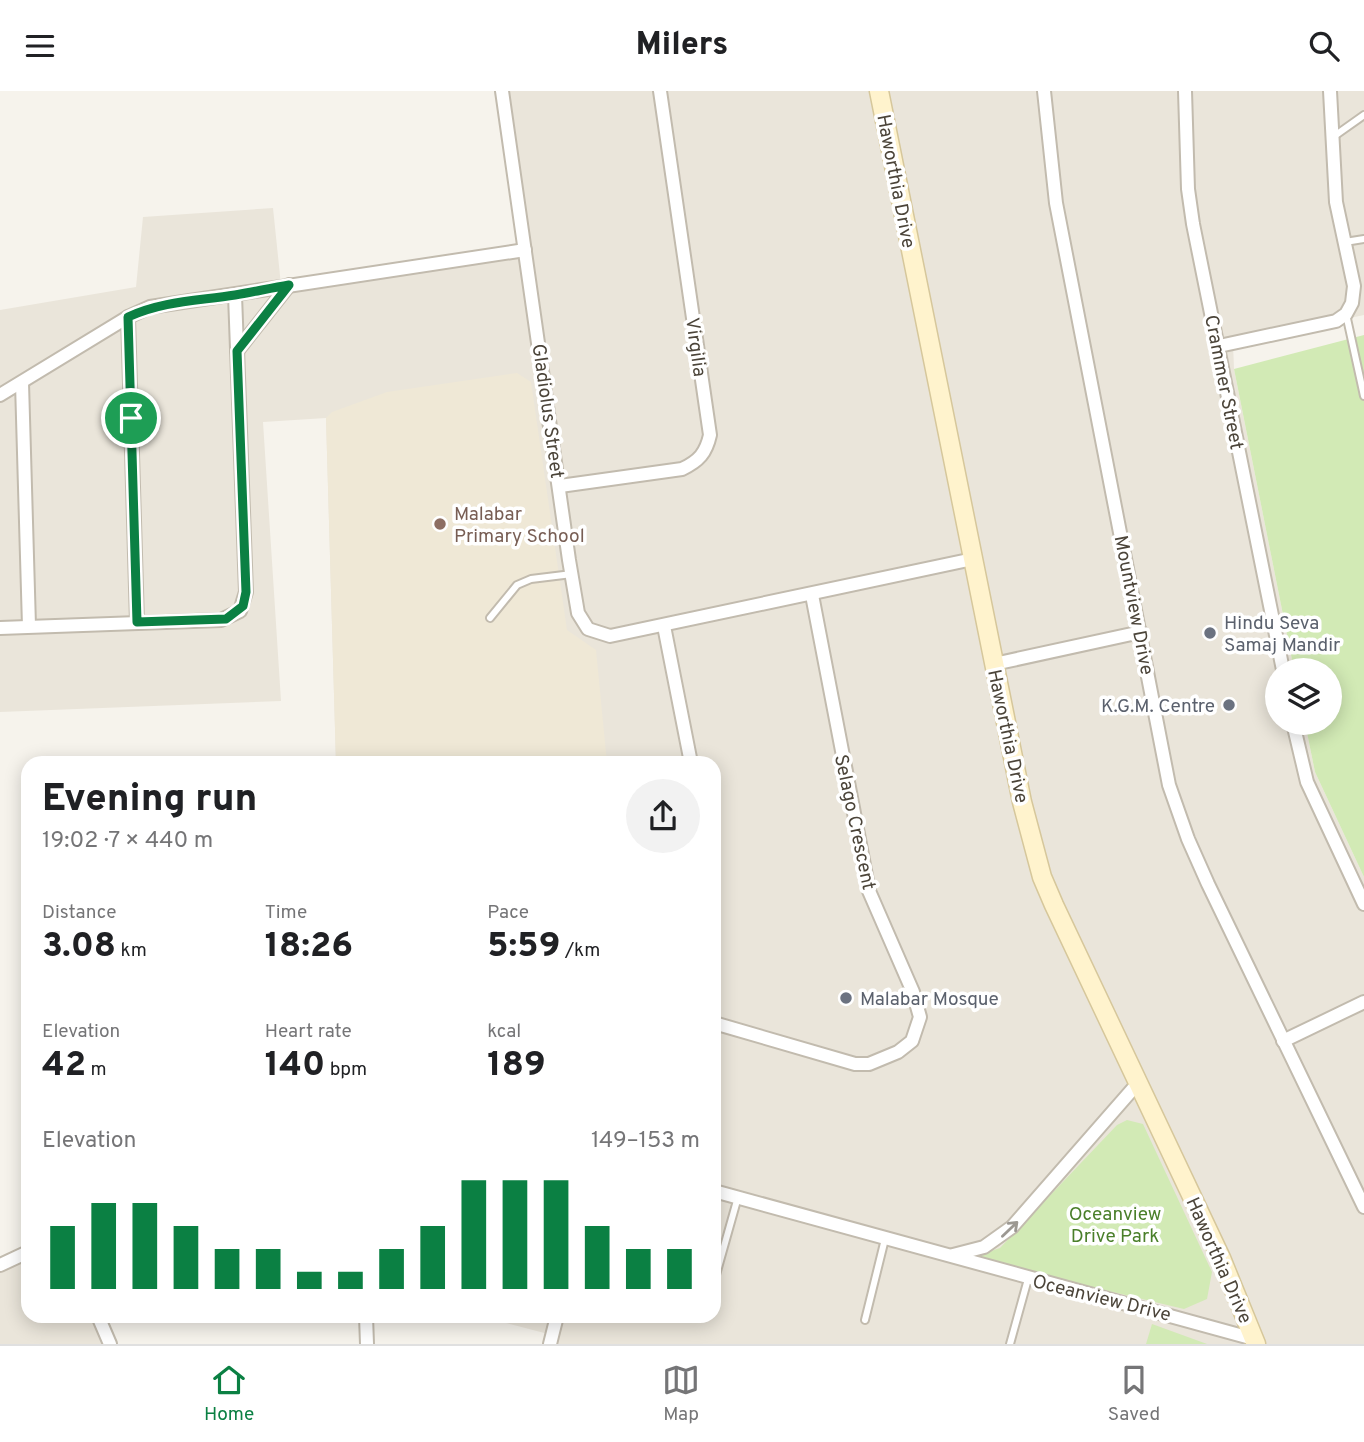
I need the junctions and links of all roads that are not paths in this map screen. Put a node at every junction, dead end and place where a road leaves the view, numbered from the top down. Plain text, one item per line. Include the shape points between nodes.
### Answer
1 (502, 91) edge
2 (660, 91) edge
3 (879, 91) edge
4 (1044, 91) edge
5 (1185, 91) edge
6 (1330, 91) edge
7 (1364, 115) edge
8 (1332, 138) junction
9 (1364, 239) edge
10 (1345, 242) junction
11 (525, 250) junction
12 (289, 285) junction
13 (234, 295) junction
14 (1346, 314) junction
15 (128, 317) junction
16 (1219, 346) junction
17 (237, 351) junction
18 (22, 383) junction
19 (0, 395) edge
20 (1364, 397) edge
21 (560, 486) junction
22 (973, 559) junction
23 (572, 573) junction
24 (812, 595) junction
25 (490, 618) dead end
26 (137, 622) junction
27 (29, 626) junction
28 (664, 626) junction
29 (0, 628) edge
30 (1141, 632) junction
31 (1281, 658) edge
32 (994, 664) junction
33 (1296, 735) edge
34 (690, 756) edge
35 (1364, 904) edge
36 (1364, 1002) edge
37 (721, 1025) edge
38 (1283, 1041) junction
39 (1138, 1083) junction
40 (721, 1193) edge
41 (738, 1197) junction
42 (1364, 1207) edge
43 (885, 1239) junction
44 (21, 1255) edge
45 (949, 1256) junction
46 (721, 1257) edge
47 (0, 1265) edge
48 (1028, 1279) junction
49 (865, 1320) dead end
50 (101, 1323) edge
51 (366, 1323) edge
52 (555, 1323) edge
53 (1255, 1341) edge
54 (110, 1344) edge
55 (367, 1344) edge
56 (550, 1344) edge
57 (1010, 1344) edge

1 - 11 street, Gladiolus Street
2 - 21 street, Virgilia via 708,444 700,459 682,469
3 - 22 street, Haworthia Drive
4 - 30 street, Mountview Drive via 1056,203
5 - 16 street, Crammer Street via 1190,204
6 - 8 street
7 - 8 lane
8 - 10 street via 1336,202
9 - 10 lane
10 - 14 street via 1354,286
11 - 12 street
11 - 21 street, Gladiolus Street
12 - 13 street
12 - 17 street
13 - 15 street via 173,301
13 - 17 street
14 - 16 street via 1326,323
14 - 20 lane
15 - 18 street
15 - 26 street
16 - 31 street, Crammer Street
17 - 26 street via 243,606 226,619
18 - 19 street
18 - 27 street
21 - 23 street, Gladiolus Street
22 - 24 street, Gladiolus Street
22 - 32 street, Haworthia Drive
23 - 25 lane via 523,582
23 - 28 street, Gladiolus Street via 578,613 588,629 610,636
24 - 28 street, Gladiolus Street
24 - 37 street, Selago Crescent via 869,891 920,1017 912,1041 887,1059 869,1064
26 - 27 street
27 - 29 street
28 - 34 street
30 - 32 street
30 - 38 street, Mountview Drive via 1169,785 1188,839
32 - 39 street, Haworthia Drive via 1042,877
33 - 35 street via 1307,782
36 - 38 street
38 - 42 street, Mountview Drive
45 -> 39 street, Oceanview Drive via 984,1247 1012,1227
39 - 53 street, Haworthia Drive
40 - 41 street, Oceanview Drive
41 - 43 street, Oceanview Drive
41 - 46 lane
43 - 45 street, Oceanview Drive
43 - 49 lane
44 - 47 street
45 - 48 street, Oceanview Drive
48 - 53 street, Oceanview Drive
48 - 57 lane
50 - 54 street
51 - 55 street
52 - 56 street

